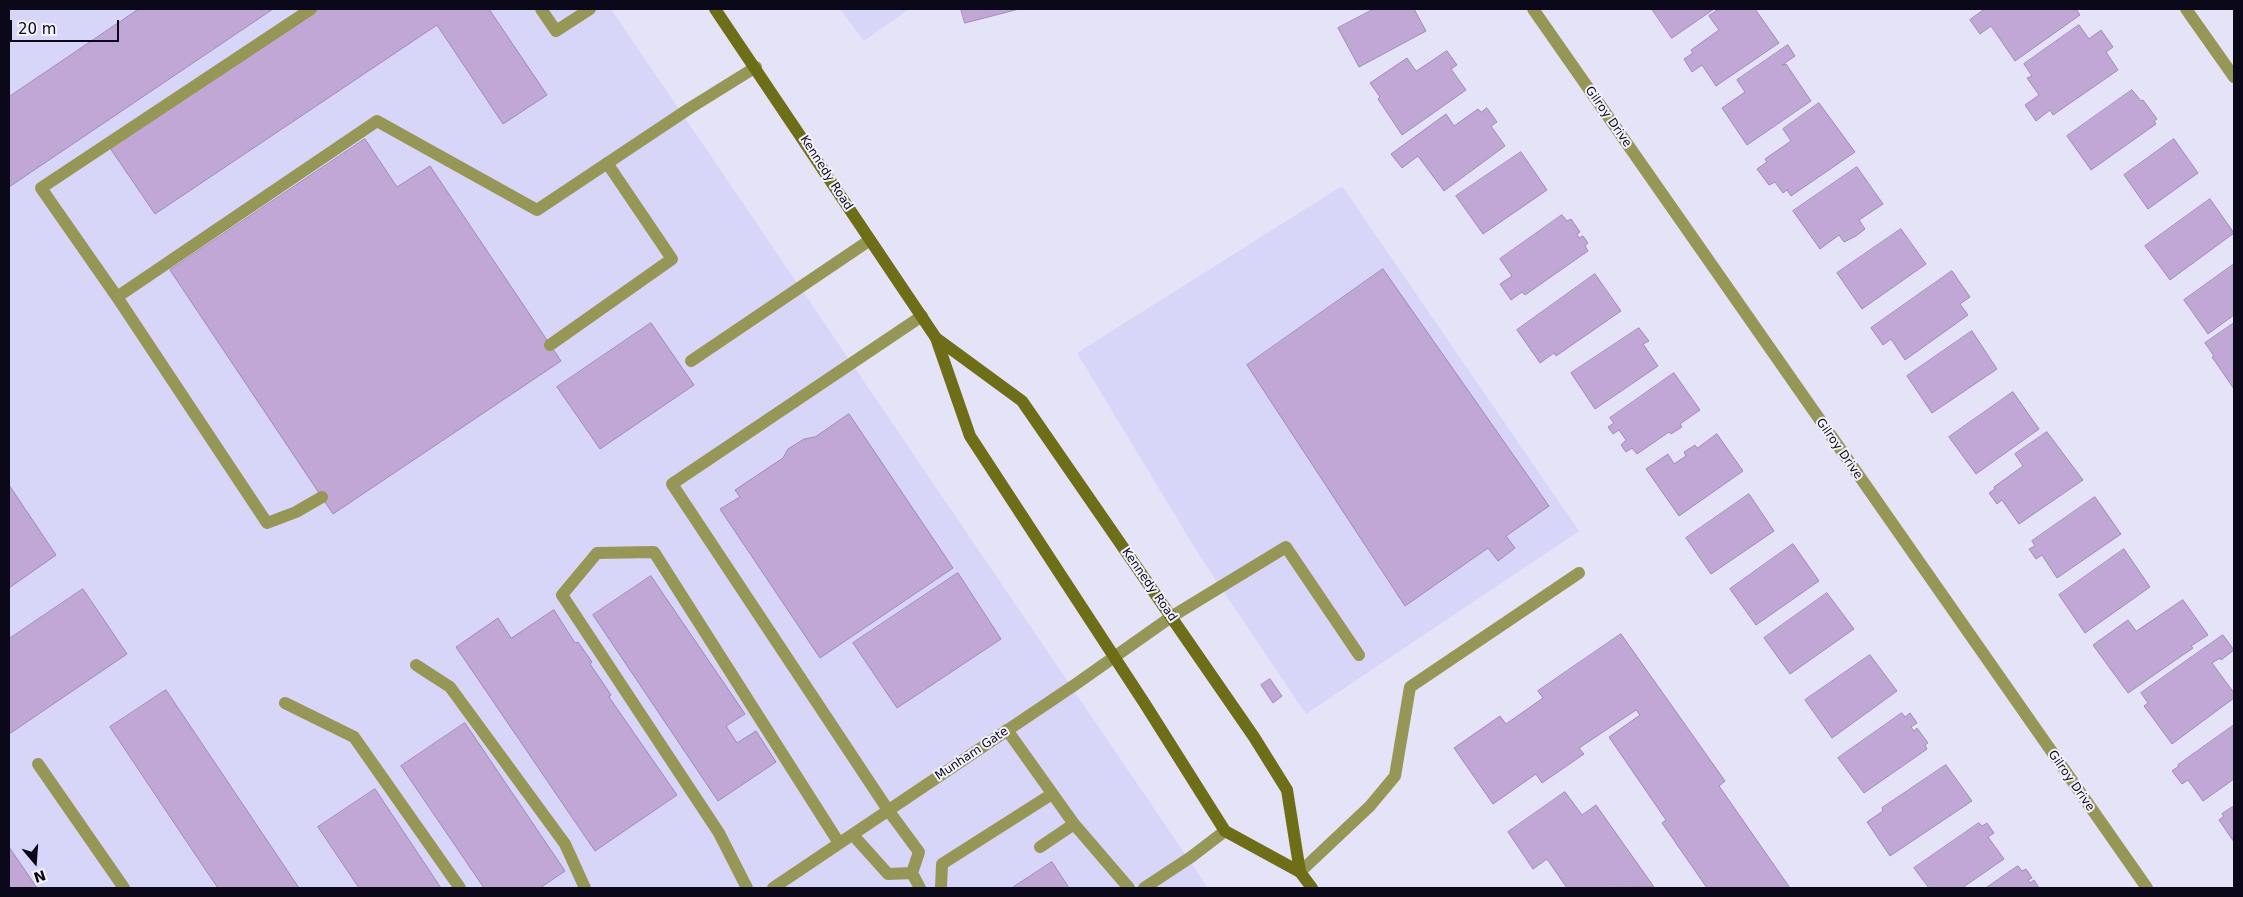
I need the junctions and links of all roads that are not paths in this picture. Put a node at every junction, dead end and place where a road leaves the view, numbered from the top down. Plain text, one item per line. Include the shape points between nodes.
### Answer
1 (311, 9) edge
2 (541, 9) edge
3 (590, 9) edge
4 (716, 9) edge
5 (1533, 9) edge
6 (2186, 9) edge
7 (756, 66) junction
8 (2234, 77) edge
9 (607, 163) junction
10 (870, 240) junction
11 (117, 297) junction
12 (922, 316) junction
13 (936, 338) junction
14 (550, 345) dead end
15 (691, 361) dead end
16 (322, 497) dead end
17 (1579, 573) dead end
18 (1171, 617) junction
19 (1358, 655) dead end
20 (1114, 659) junction
21 (416, 665) dead end
22 (285, 703) dead end
23 (1007, 730) junction
24 (38, 764) dead end
25 (1052, 794) junction
26 (888, 810) junction
27 (1074, 824) junction
28 (1225, 831) junction
29 (853, 835) junction
30 (839, 844) junction
31 (1040, 847) dead end
32 (1300, 872) junction
33 (912, 874) junction
34 (124, 888) edge
35 (460, 888) edge
36 (585, 888) edge
37 (747, 888) edge
38 (773, 888) edge
39 (920, 888) edge
40 (941, 888) edge
41 (1129, 888) edge
42 (1144, 888) edge
43 (1312, 888) edge
44 (2147, 888) edge

1 - 11 street via 41,188
2 - 3 street via 556,31
4 - 7 main road, Kennedy Road
5 - 44 street, Gilroy Drive
6 - 8 street
7 - 9 street
7 - 10 main road, Kennedy Road
9 - 11 street via 537,210 377,121
9 - 14 street via 672,259
10 - 12 main road, Kennedy Road
10 - 15 street
11 - 16 street via 267,522 296,512
12 - 13 main road, Kennedy Road
12 - 26 street via 672,484
13 - 18 main road, Kennedy Road via 1022,401
13 - 20 main road, Kennedy Road via 970,436
17 - 32 street via 1410,687 1395,776 1370,806
18 - 19 street, Munham Gate via 1286,547
18 - 20 street, Munham Gate
18 - 32 main road, Kennedy Road via 1287,790
20 - 23 street, Munham Gate
20 - 28 main road, Kennedy Road
21 - 36 street via 450,687 565,844
22 - 35 street via 354,738
23 - 25 street
23 - 26 street, Munham Gate
24 - 34 street
25 - 27 street
25 - 40 street via 942,864
26 - 29 street, Munham Gate
26 - 33 street via 919,852
27 - 31 street
27 - 41 street
28 - 32 main road, Kennedy Road
28 - 42 street
29 - 30 street, Munham Gate
29 - 33 street via 888,874
30 - 37 street via 654,552 597,553 562,595 719,833
30 - 38 street, Munham Gate
32 - 43 main road, Kennedy Road
33 - 39 street

